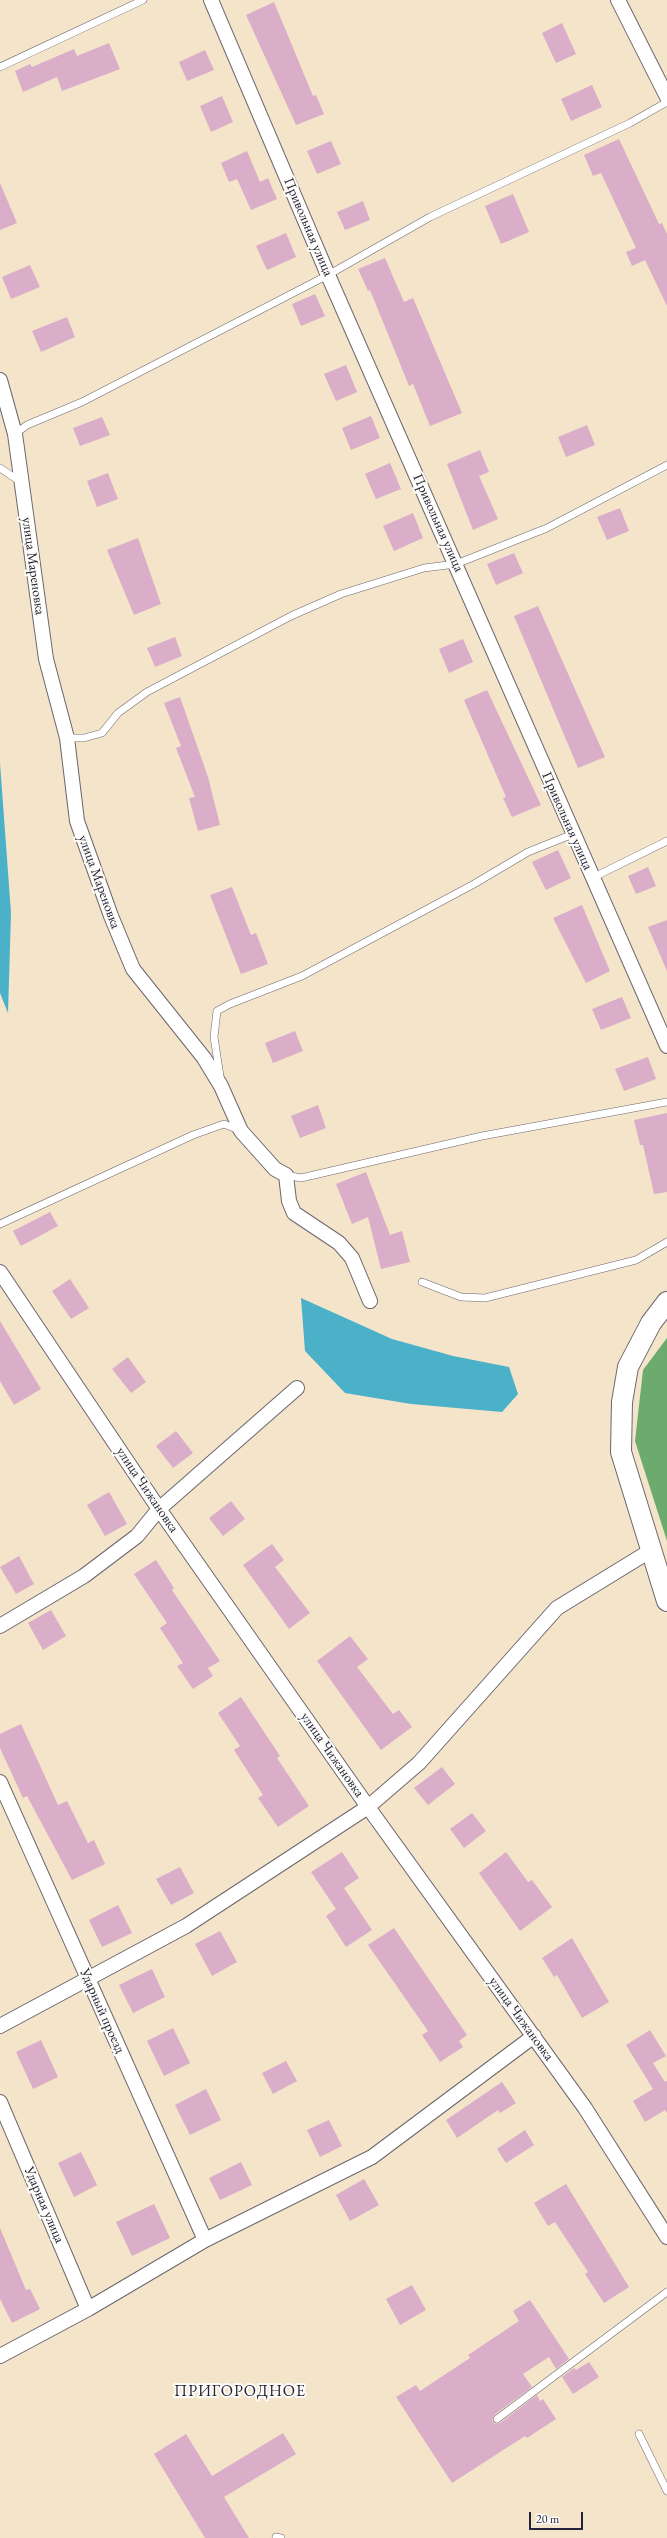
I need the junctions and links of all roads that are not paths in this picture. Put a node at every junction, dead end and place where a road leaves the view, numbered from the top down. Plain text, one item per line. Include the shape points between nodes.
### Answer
1 (143, 0) edge
2 (211, 0) edge
3 (618, 0) edge
4 (0, 67) edge
5 (667, 97) edge
6 (667, 102) edge
7 (328, 274) junction
8 (0, 380) edge
9 (15, 434) junction
10 (667, 466) edge
11 (0, 468) edge
12 (22, 483) junction
13 (456, 564) junction
14 (67, 738) junction
15 (573, 834) junction
16 (667, 841) edge
17 (592, 878) junction
18 (667, 1046) edge
19 (221, 1086) junction
20 (667, 1102) edge
21 (241, 1131) junction
22 (286, 1175) junction
23 (0, 1224) edge
24 (667, 1242) edge
25 (0, 1272) edge
26 (422, 1282) dead end
27 (370, 1301) dead end
28 (667, 1302) edge
29 (297, 1388) dead end
30 (159, 1509) junction
31 (650, 1551) junction
32 (667, 1601) edge
33 (0, 1626) edge
34 (0, 1782) edge
35 (368, 1807) junction
36 (88, 1981) junction
37 (0, 2026) edge
38 (534, 2036) junction
39 (0, 2102) edge
40 (667, 2237) edge
41 (205, 2240) junction
42 (667, 2292) edge
43 (88, 2308) junction
44 (0, 2356) edge
45 (497, 2419) dead end
46 (640, 2434) dead end
47 (667, 2491) edge

1 - 4 lane
2 - 7 street, Привольная улица
3 - 5 street
6 - 7 lane via 630,123 430,217
7 - 9 lane via 82,402 27,425
7 - 13 street, Привольная улица
8 - 9 street, улица Мареновка
9 - 12 street, улица Мареновка
10 - 13 lane via 547,528
11 - 12 lane
12 - 14 street, улица Мареновка via 46,660
13 - 14 lane via 424,568 341,594 291,616 147,692 118,713 102,732 84,738
13 - 15 street, Привольная улица
14 - 19 street, улица Мареновка via 76,821 133,969 204,1058
15 - 17 street, Привольная улица
15 - 19 lane via 528,852 474,884 302,976 230,1004 217,1012 214,1037
16 - 17 lane
17 - 18 street, Привольная улица
19 - 21 street, улица Мареновка
20 - 22 lane via 482,1136 301,1178
21 - 22 street, улица Мареновка via 275,1169
21 - 23 lane via 224,1124 193,1135
22 - 27 street via 289,1201 294,1213 339,1243 352,1258
24 - 26 lane via 636,1260 485,1298 461,1297
25 - 30 street, улица Чижановка
28 - 31 street via 651,1323 628,1367 622,1402 621,1452
29 - 30 street
30 - 33 street via 137,1536 84,1576
30 - 35 street, улица Чижановка
31 - 32 street
31 - 35 street via 557,1608 419,1763
34 - 36 street, Ударный проезд
35 - 36 street via 186,1926
35 - 38 street, улица Чижановка
36 - 37 street
36 - 41 street, Ударный проезд
38 - 40 street, улица Чижановка via 585,2108
38 - 41 street via 372,2157
39 - 43 street, Ударная улица
41 - 43 street
42 - 45 lane
43 - 44 street
46 - 47 lane

